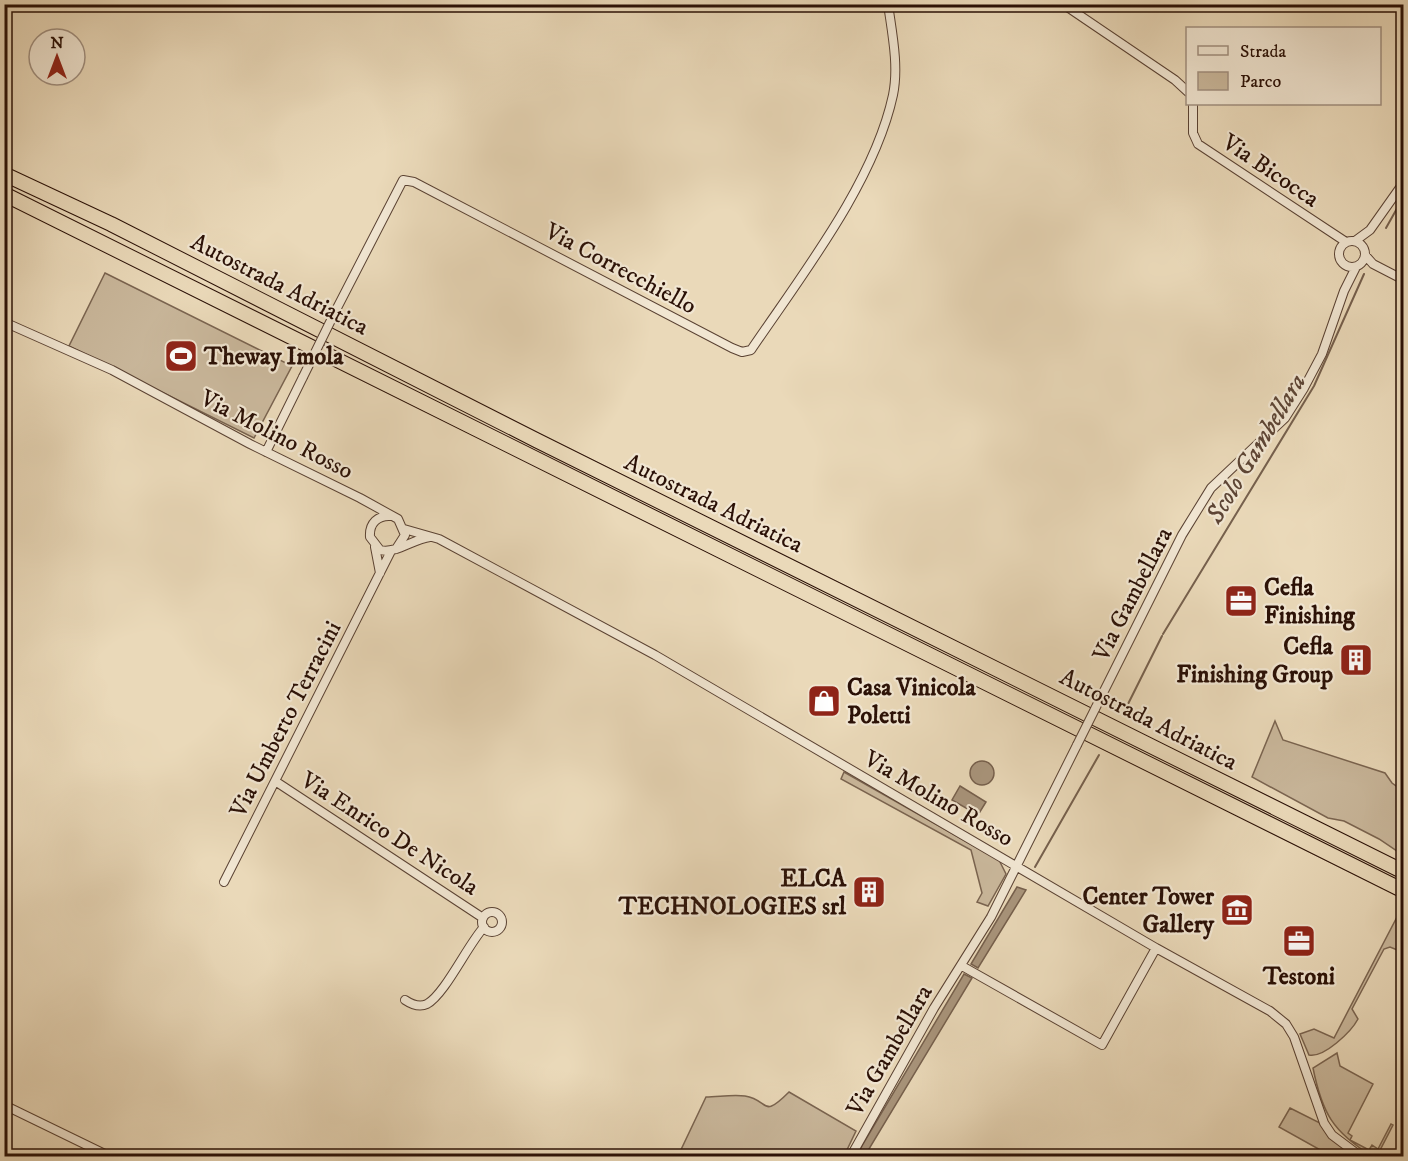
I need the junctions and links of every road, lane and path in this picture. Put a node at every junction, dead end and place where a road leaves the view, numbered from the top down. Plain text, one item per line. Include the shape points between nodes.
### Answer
1 (888, 4) edge
2 (1063, 4) edge
3 (1186, 90) edge
4 (1193, 105) edge
5 (4, 174) edge
6 (1404, 182) edge
7 (4, 194) edge
8 (1370, 230) junction
9 (1327, 231) junction
10 (1351, 242) junction
11 (1339, 249) junction
12 (1364, 251) junction
13 (1373, 264) junction
14 (1344, 265) junction
15 (1358, 266) junction
16 (1404, 280) edge
17 (1344, 291) junction
18 (4, 322) edge
19 (266, 452) junction
20 (369, 504) junction
21 (392, 516) junction
22 (371, 525) junction
23 (404, 529) junction
24 (431, 537) junction
25 (375, 547) junction
26 (394, 550) junction
27 (380, 573) junction
28 (275, 781) junction
29 (1018, 866) junction
30 (1404, 872) edge
31 (224, 882) dead end
32 (1404, 891) edge
33 (483, 918) junction
34 (484, 927) junction
35 (1156, 948) junction
36 (962, 966) junction
37 (405, 1000) dead end
38 (4, 1104) edge
39 (109, 1156) edge
40 (853, 1156) edge
41 (1360, 1156) edge

1 - 19 street, Via Correcchiello, bridge via 894,50 893,94 878,142 823,243 752,350 732,348 414,182 403,180
2 - 3 street
4 - 9 street, Via Bicocca via 1193,133 1198,144
5 - 30 highway, Autostrada Adriatica
6 - 8 street
7 - 32 highway, Autostrada Adriatica
8 - 10 street
8 - 12 street
9 - 10 street, Via Bicocca
9 - 11 street, Via Bicocca
10 - 11 street
10 - 12 street
11 - 14 street
12 - 13 street
12 - 15 street
13 - 15 street
13 - 16 street
14 - 15 street
14 - 17 street, Via Gambellara
15 - 17 street, Via Gambellara
17 - 29 street, Via Gambellara, bridge via 1322,354 1285,418 1211,488 1182,535
18 - 19 street, Via Molino Rosso via 112,370
19 - 20 street, Via Molino Rosso
20 - 21 street, Via Molino Rosso
20 - 22 street, Via Molino Rosso
21 - 22 street via 380,517
21 - 23 street
22 - 25 street via 370,537
23 - 24 street, Via Molino Rosso
23 - 26 street via 404,540
24 - 26 street
24 - 29 street, Via Molino Rosso via 655,655
25 - 26 street
25 - 27 street
26 - 27 street, Via Umberto Terracini
27 - 28 street, Via Umberto Terracini
28 - 31 street, Via Umberto Terracini
28 - 33 street, Via Enrico De Nicola
29 - 35 street, Via Molino Rosso
29 - 36 street, Via Gambellara
33 - 34 street, Via Enrico De Nicola
33 - 34 street, Via Enrico De Nicola via 494,912 502,921 494,932
34 - 37 street, Via Enrico De Nicola via 437,995 422,1005
35 - 36 street via 1102,1045
35 - 41 street, Via Molino Rosso via 1256,1002 1286,1024 1300,1050 1324,1123 1332,1135
36 - 40 street, Via Gambellara via 934,1008
38 - 39 street

